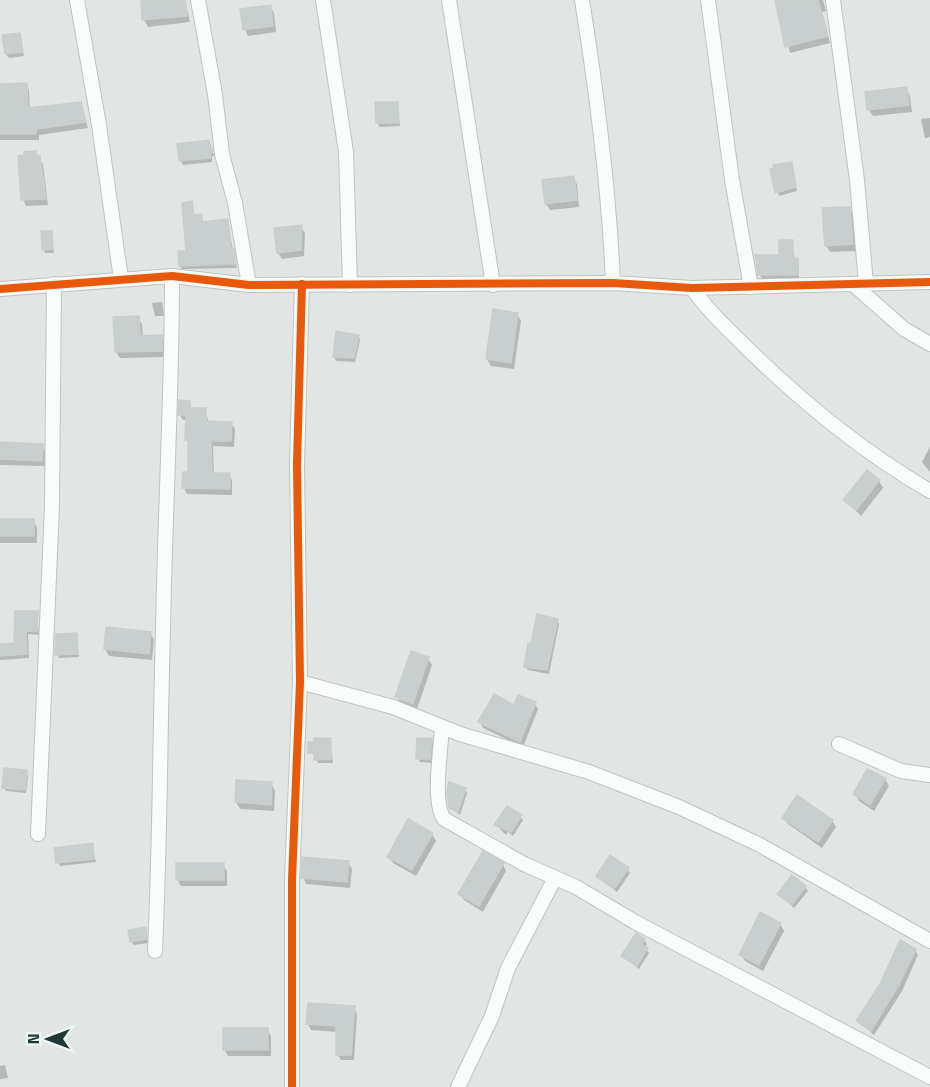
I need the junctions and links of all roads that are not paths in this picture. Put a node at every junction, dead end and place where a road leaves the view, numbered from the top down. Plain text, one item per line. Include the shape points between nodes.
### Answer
1 (77, 0) edge
2 (198, 0) edge
3 (323, 0) edge
4 (449, 0) edge
5 (582, 0) edge
6 (708, 0) edge
7 (833, 0) edge
8 (172, 276) junction
9 (121, 279) junction
10 (930, 282) edge
11 (613, 283) junction
12 (54, 284) junction
13 (302, 284) junction
14 (249, 285) junction
15 (350, 285) junction
16 (493, 285) junction
17 (860, 285) junction
18 (751, 287) junction
19 (692, 288) junction
20 (0, 289) edge
21 (930, 344) edge
22 (930, 491) edge
23 (300, 682) junction
24 (442, 727) junction
25 (839, 744) dead end
26 (930, 775) edge
27 (38, 834) dead end
28 (555, 878) junction
29 (930, 941) edge
30 (155, 951) dead end
31 (930, 1077) edge
32 (292, 1087) edge
33 (458, 1087) edge

1 - 9 street
2 - 14 street via 222,154
3 - 15 street via 346,152
4 - 16 street
5 - 11 street via 610,220
6 - 18 street
7 - 17 street via 857,180
8 - 9 street
8 - 14 street
8 - 30 street
9 - 12 street
10 - 17 street
11 - 16 street
11 - 19 street
12 - 20 street
12 - 27 street via 52,506
13 - 14 street
13 - 15 street
13 - 23 street via 297,464
15 - 16 street
17 - 18 street
17 - 21 street via 889,317
18 - 19 street
19 - 22 street via 707,309 792,392 867,450
23 - 24 street via 393,707
23 - 32 street via 292,880
24 - 28 street via 438,798 444,819
24 - 29 street via 589,772 679,807 758,844
25 - 26 street via 901,771
28 - 31 street
28 - 33 street via 508,968 492,1016

